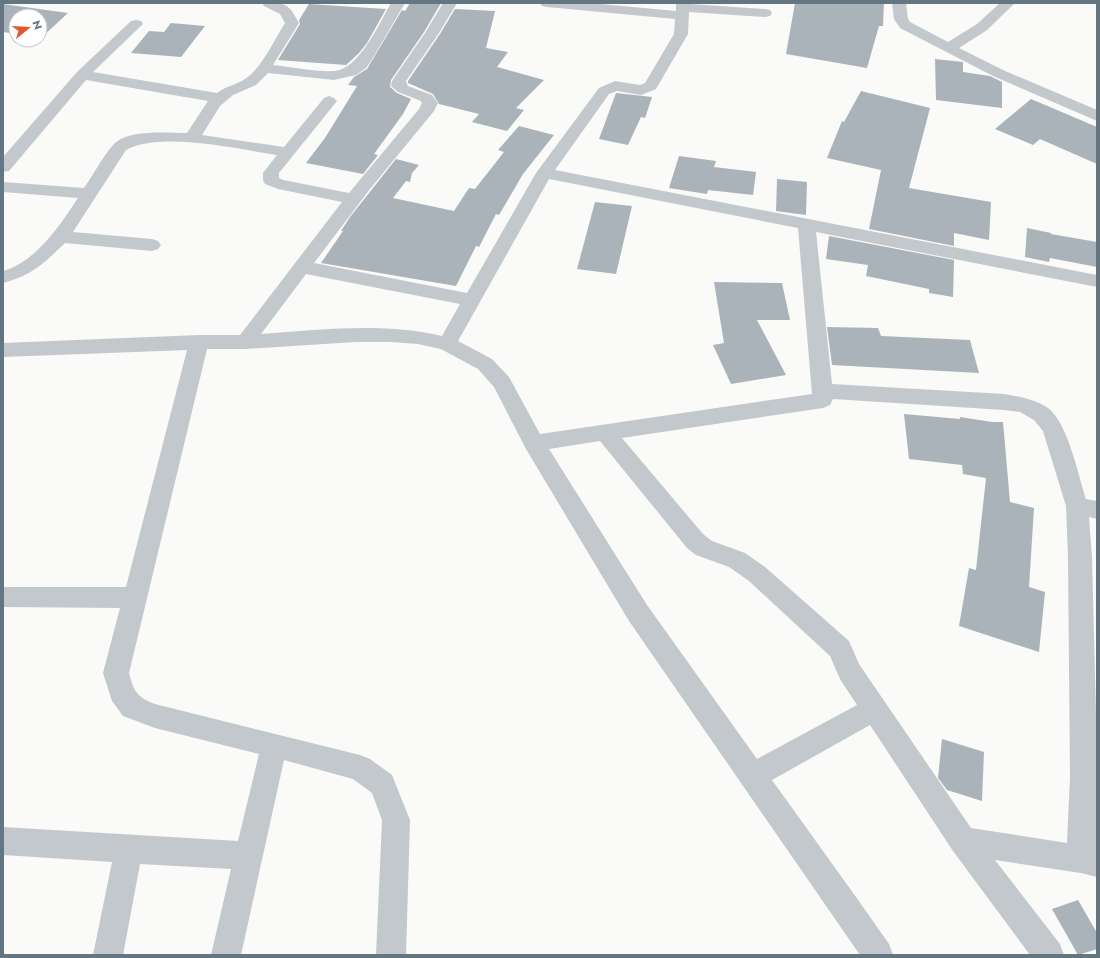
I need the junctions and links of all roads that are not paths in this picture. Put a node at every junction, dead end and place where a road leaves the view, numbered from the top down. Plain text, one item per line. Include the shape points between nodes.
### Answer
1 (269, 3) edge
2 (398, 3) edge
3 (450, 3) edge
4 (547, 3) edge
5 (899, 3) edge
6 (1008, 3) edge
7 (683, 8) edge
8 (765, 13) dead end
9 (136, 24) dead end
10 (948, 48) junction
11 (264, 68) junction
12 (82, 75) junction
13 (220, 98) junction
14 (329, 101) dead end
15 (1097, 116) edge
16 (192, 138) junction
17 (287, 152) junction
18 (3, 167) edge
19 (544, 173) junction
20 (3, 187) edge
21 (90, 194) junction
22 (354, 199) junction
23 (806, 224) junction
24 (61, 237) junction
25 (152, 244) dead end
26 (302, 267) junction
27 (3, 277) edge
28 (1097, 281) edge
29 (472, 300) junction
30 (199, 342) junction
31 (245, 342) junction
32 (447, 344) junction
33 (3, 350) edge
34 (822, 391) junction
35 (605, 432) junction
36 (534, 443) junction
37 (1087, 508) edge
38 (3, 596) edge
39 (135, 597) junction
40 (875, 709) junction
41 (274, 744) junction
42 (753, 776) junction
43 (1091, 779) edge
44 (963, 841) junction
45 (3, 842) edge
46 (129, 849) junction
47 (248, 856) junction
48 (1089, 861) edge
49 (108, 955) edge
50 (226, 955) edge
51 (391, 955) edge
52 (878, 955) edge
53 (1050, 955) edge

1 - 11 street via 286,11 292,23
2 - 11 street via 357,69 334,76
3 - 22 street via 399,81 399,86 403,89 427,98 430,103
4 - 7 street
5 - 10 street via 901,19 905,25
6 - 10 street via 982,27
7 - 8 street
7 - 19 street via 681,34 651,86 641,90 615,86 604,90
9 - 12 street
10 - 15 street
11 - 13 street via 251,82
12 - 13 street
12 - 18 street
13 - 16 street via 214,103
14 - 17 street
16 - 17 street
16 - 21 street via 142,139 128,142 120,147
17 - 22 street via 271,173 271,180 278,184
19 - 23 street
19 - 29 street
20 - 21 street
21 - 24 street
22 - 26 street
23 - 28 street
23 - 34 street
24 - 25 street
24 - 27 street via 32,264
26 - 29 street
26 - 31 street
29 - 32 street
30 - 31 street
30 - 33 street
30 - 39 street
31 - 32 street via 391,335 418,337
32 - 36 street via 484,364 502,382
34 - 35 street via 822,400
34 - 37 street via 1024,404 1041,414 1052,428
35 - 36 street
35 - 40 street via 695,541 704,548 737,560 757,574 840,649 849,671
36 - 42 street via 638,613
37 - 43 street via 1080,557
38 - 39 street
39 - 41 street via 116,673 121,693 132,707 155,716
40 - 42 street
40 - 44 street
41 - 47 street
41 - 51 street via 360,768 382,784 396,820
42 - 52 street
43 - 48 street
44 - 48 street
44 - 53 street
45 - 46 street
46 - 47 street
46 - 49 street
47 - 50 street

